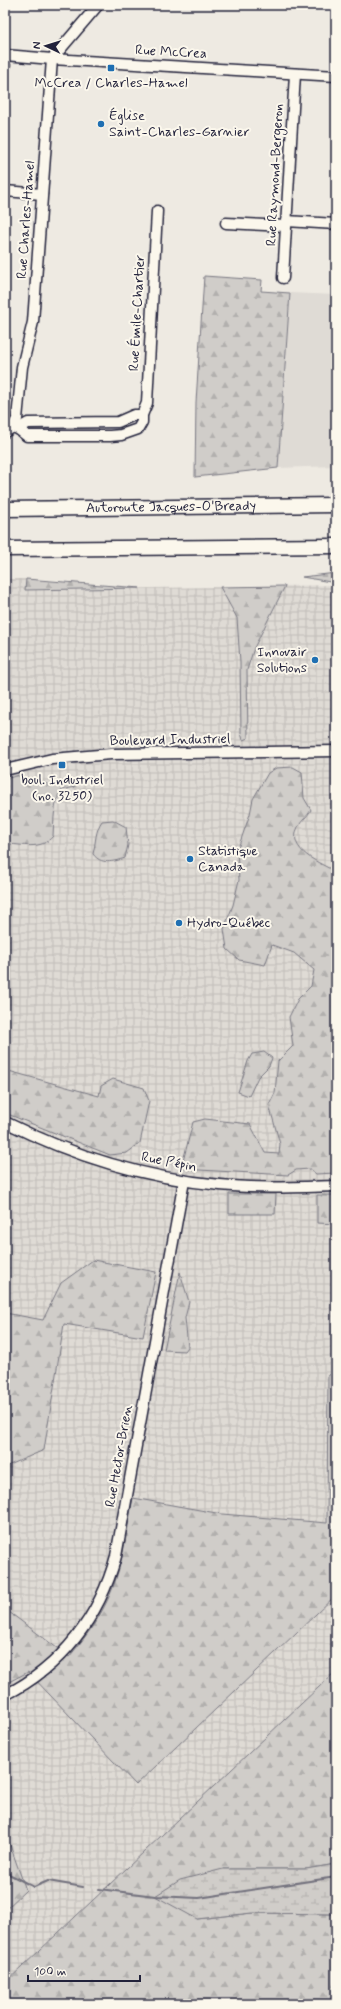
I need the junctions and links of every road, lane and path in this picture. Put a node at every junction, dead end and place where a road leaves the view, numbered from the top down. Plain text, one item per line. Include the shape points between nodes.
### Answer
1 (98, 5) edge
2 (5, 55) edge
3 (52, 59) junction
4 (295, 74) junction
5 (336, 76) edge
6 (5, 191) edge
7 (42, 194) junction
8 (157, 211) dead end
9 (226, 223) dead end
10 (286, 224) junction
11 (336, 224) edge
12 (283, 278) dead end
13 (142, 415) junction
14 (12, 429) edge
15 (336, 505) edge
16 (5, 509) edge
17 (336, 546) edge
18 (5, 549) edge
19 (336, 751) edge
20 (5, 770) edge
21 (5, 1122) edge
22 (184, 1181) junction
23 (336, 1186) edge
24 (5, 1695) edge

1 - 3 street
2 - 3 street, Rue McCrea
3 - 4 street, Rue McCrea
3 - 7 street, Rue Charles-Hamel
4 - 5 street, Rue McCrea
4 - 10 street, Rue Raymond-Bergeron
6 - 7 street
7 - 14 street, Rue Charles-Hamel via 33,322 22,367 17,418
8 - 13 street, Rue Émile-Chartier via 146,403
9 - 10 street
10 - 11 street
10 - 12 street, Rue Raymond-Bergeron
13 - 14 street via 134,415 118,422 28,422
13 - 14 street, Rue Émile-Chartier via 138,430 121,435 27,436
15 - 16 highway, Autoroute Jacques-O'Bready
17 - 18 highway
19 - 20 street, Boulevard Industriel via 105,755 52,759
21 - 22 street, Rue Pépin via 78,1154 120,1167
22 - 23 street, Rue Pépin via 221,1186
22 - 24 street, Rue Hector-Brien via 118,1543 109,1580 92,1615 67,1649 36,1677

